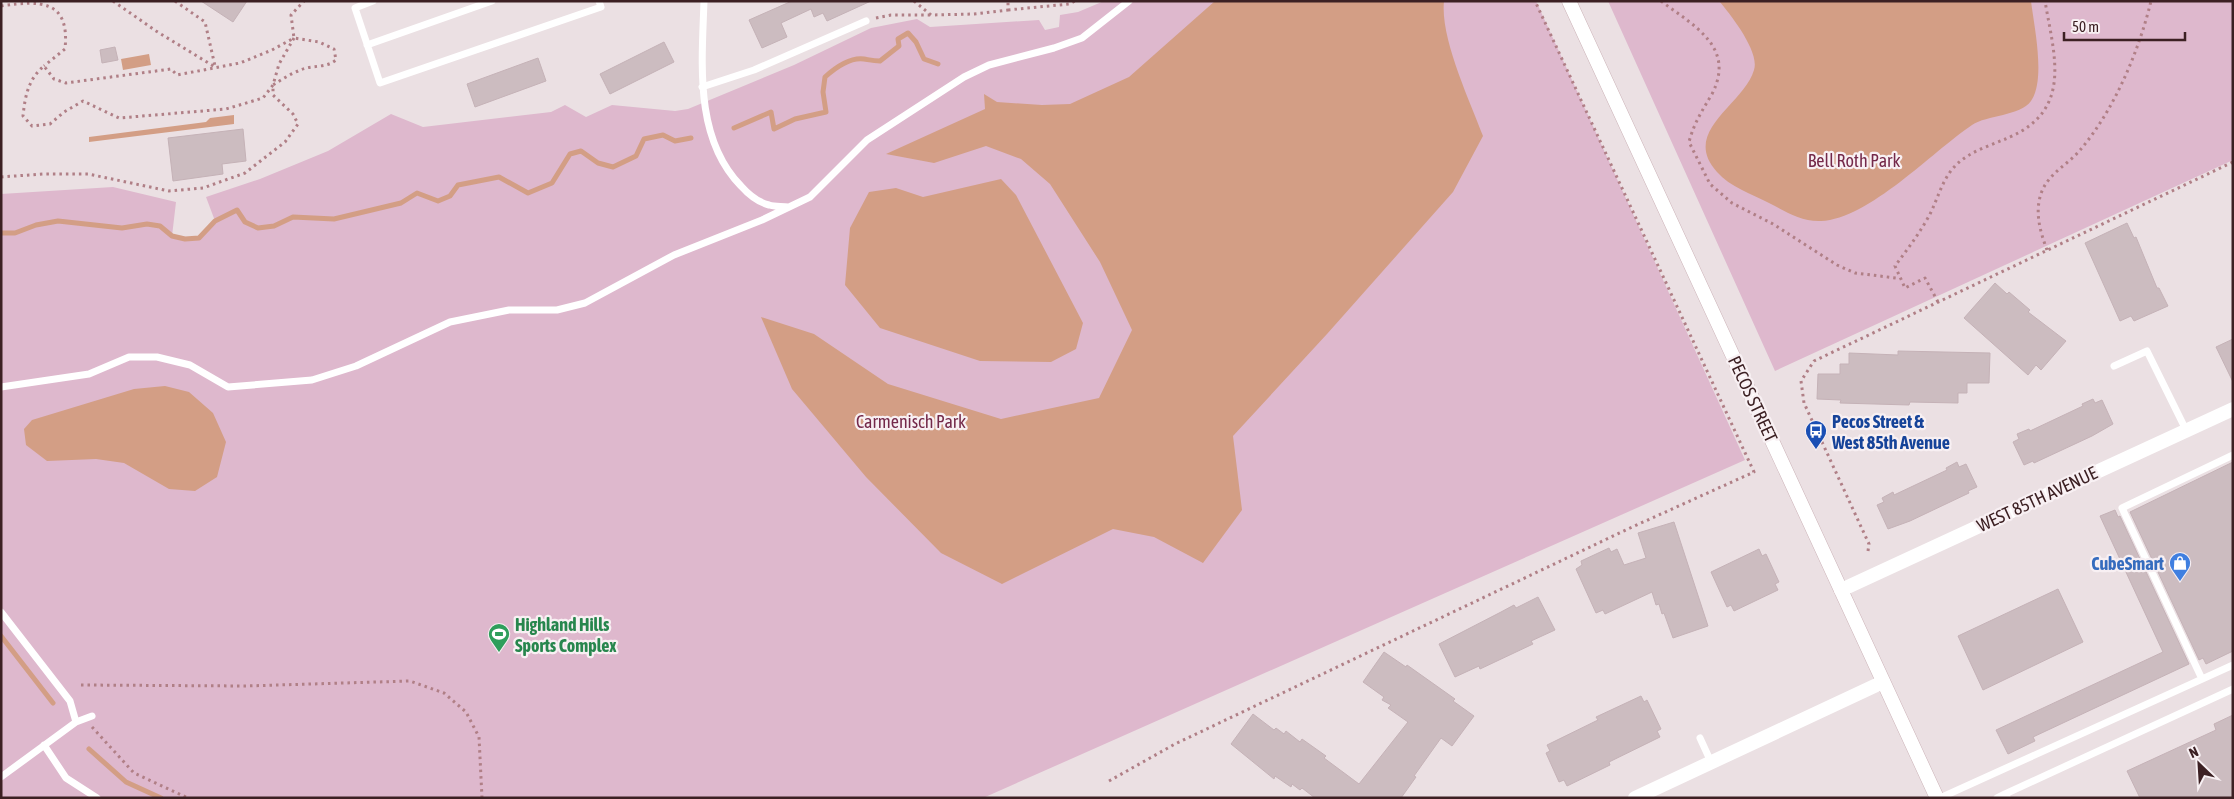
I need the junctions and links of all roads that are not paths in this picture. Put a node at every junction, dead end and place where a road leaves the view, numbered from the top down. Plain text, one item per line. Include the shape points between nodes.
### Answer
1 (373, 1) edge
2 (492, 1) edge
3 (599, 1) edge
4 (704, 1) edge
5 (1129, 1) edge
6 (1569, 1) edge
7 (866, 21) road end
8 (367, 45) junction
9 (702, 87) junction
10 (788, 207) junction
11 (2114, 366) dead end
12 (1, 387) edge
13 (2233, 409) edge
14 (2186, 430) junction
15 (2233, 456) edge
16 (1841, 590) junction
17 (1, 612) edge
18 (2233, 665) edge
19 (2202, 679) junction
20 (1883, 682) junction
21 (2233, 690) edge
22 (92, 716) dead end
23 (79, 720) junction
24 (1700, 738) dead end
25 (44, 745) junction
26 (1712, 762) junction
27 (1, 777) edge
28 (2006, 796) edge
29 (97, 798) edge
30 (1635, 798) edge
31 (1938, 798) edge
32 (1997, 798) edge

1 - 8 lane via 355,8
2 - 8 lane
3 - 8 lane via 601,7 380,83
4 - 9 lane
5 - 10 lane via 1082,38 988,65 964,77 867,140 810,197
6 - 16 main road, PECOS STREET
7 - 9 lane via 754,70
9 - 10 lane via 715,145 730,176 753,198 769,205
10 - 12 lane via 674,255 585,303 557,310 509,310 450,322 356,366 312,380 228,386 190,365 157,357 138,357 89,374
11 - 14 lane via 2147,351
13 - 14 main road, WEST 85TH AVENUE
14 - 16 main road, WEST 85TH AVENUE
15 - 19 lane via 2122,508
16 - 20 main road, PECOS STREET
17 - 23 lane via 70,701
18 - 19 lane
19 - 31 lane
20 - 26 main road
20 - 31 main road, PECOS STREET
21 - 28 lane
22 - 23 lane
23 - 25 lane
24 - 26 lane
25 - 27 lane
25 - 29 lane via 66,778
26 - 30 main road
28 - 32 lane

